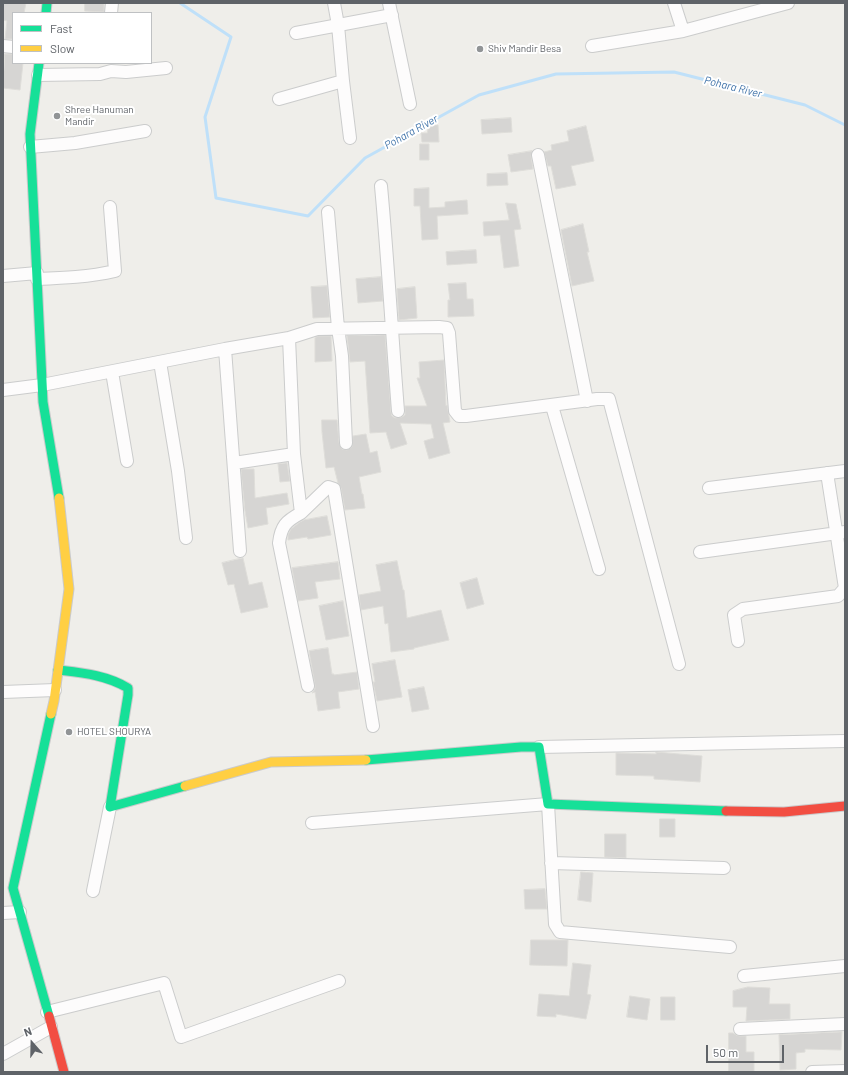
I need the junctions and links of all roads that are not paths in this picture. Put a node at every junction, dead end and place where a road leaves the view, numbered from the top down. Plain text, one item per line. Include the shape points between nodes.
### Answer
1 (334, 3) edge
2 (674, 3) edge
3 (788, 3) edge
4 (390, 9) edge
5 (338, 24) junction
6 (683, 31) junction
7 (296, 33) dead end
8 (592, 46) dead end
9 (105, 64) edge
10 (166, 68) dead end
11 (38, 69) edge
12 (100, 74) junction
13 (343, 81) junction
14 (279, 99) dead end
15 (410, 104) dead end
16 (145, 131) dead end
17 (350, 138) dead end
18 (30, 147) junction
19 (538, 155) dead end
20 (381, 186) dead end
21 (110, 207) dead end
22 (328, 212) dead end
23 (3, 276) edge
24 (37, 276) junction
25 (338, 328) junction
26 (391, 328) junction
27 (289, 338) junction
28 (225, 349) junction
29 (160, 362) junction
30 (112, 372) junction
31 (42, 386) junction
32 (3, 390) edge
33 (587, 401) junction
34 (552, 406) junction
35 (398, 411) dead end
36 (346, 444) dead end
37 (294, 454) junction
38 (127, 461) dead end
39 (234, 463) junction
40 (845, 471) edge
41 (827, 474) junction
42 (709, 488) dead end
43 (301, 513) junction
44 (841, 532) edge
45 (186, 538) dead end
46 (240, 551) dead end
47 (700, 552) dead end
48 (599, 569) dead end
49 (738, 641) dead end
50 (679, 664) dead end
51 (58, 670) junction
52 (308, 686) dead end
53 (55, 690) junction
54 (3, 692) edge
55 (372, 726) dead end
56 (845, 742) edge
57 (539, 747) junction
58 (548, 804) junction
59 (845, 806) edge
60 (110, 807) junction
61 (312, 823) dead end
62 (551, 863) junction
63 (724, 868) dead end
64 (93, 891) dead end
65 (20, 912) junction
66 (3, 913) edge
67 (730, 947) dead end
68 (845, 966) edge
69 (744, 976) dead end
70 (339, 980) dead end
71 (47, 1012) junction
72 (845, 1024) edge
73 (51, 1027) junction
74 (740, 1029) dead end
75 (3, 1054) edge
76 (845, 1071) edge
77 (64, 1072) edge
78 (812, 1072) edge

1 - 5 street
2 - 6 street
3 - 6 street
4 - 5 street
4 - 15 street
5 - 7 street
5 - 13 street
6 - 8 street
9 - 12 street
10 - 12 street
11 - 12 street
11 - 18 street
13 - 14 street
13 - 17 street
16 - 18 street via 76,143
18 - 24 street
19 - 33 street
20 - 26 street
21 - 24 street via 115,271 74,278
22 - 25 street
23 - 24 street
24 - 31 street
25 - 26 street
25 - 27 street via 317,329
25 - 36 street via 342,356
26 - 34 street via 447,328 455,411 459,416
26 - 35 street
27 - 28 street
27 - 37 street
28 - 29 street
28 - 39 street
29 - 30 street
29 - 45 street
30 - 31 street
30 - 38 street
31 - 32 street
31 - 51 street via 60,502 68,589
33 - 34 street
33 - 50 street via 609,399
34 - 48 street
37 - 39 street
37 - 43 street
39 - 46 street
40 - 41 street
41 - 42 street
41 - 44 street
43 - 52 street via 285,523 279,543
43 - 55 street via 328,486 334,489
44 - 47 street
44 - 49 street via 844,588 838,596 744,609 734,615
51 - 53 street
51 - 60 street via 102,676 128,688
53 - 54 street
53 - 65 street via 14,888
56 - 57 street
57 - 58 street
57 - 60 street via 356,760 271,762
58 - 59 street via 739,812 784,812
58 - 61 street
58 - 62 street
60 - 64 street
62 - 63 street
62 - 67 street via 555,924 560,932
65 - 66 street
65 - 71 street
68 - 69 street
70 - 71 street via 180,1037 164,983
71 - 73 street
72 - 74 street
73 - 75 street
73 - 77 street
76 - 78 street

